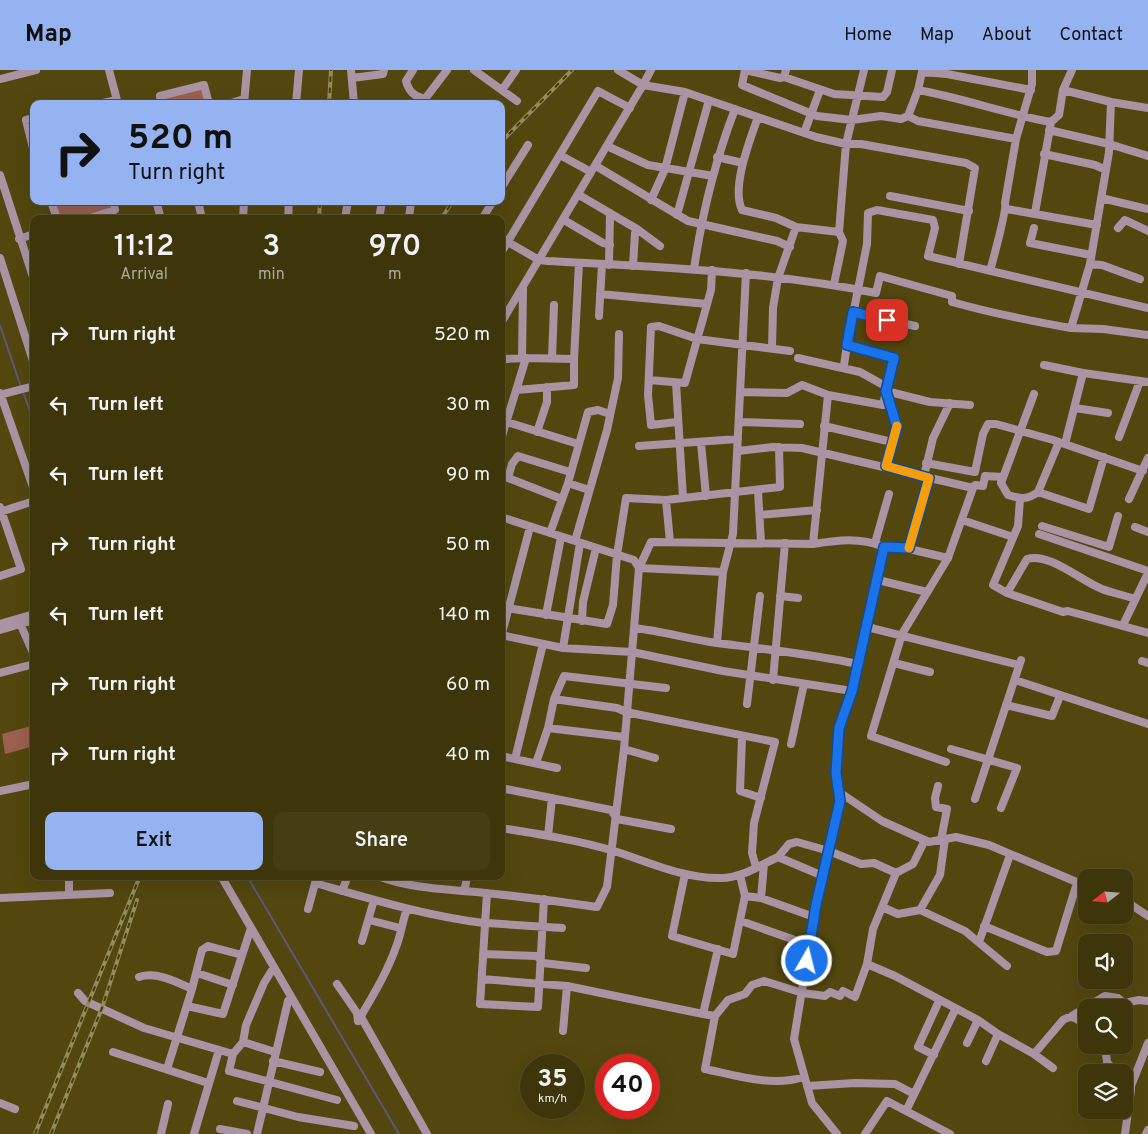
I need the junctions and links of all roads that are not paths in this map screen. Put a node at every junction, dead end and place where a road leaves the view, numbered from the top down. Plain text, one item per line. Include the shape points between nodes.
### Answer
1 (36, 70) edge
2 (109, 70) edge
3 (247, 70) edge
4 (298, 70) edge
5 (384, 70) edge
6 (413, 70) edge
7 (447, 70) edge
8 (516, 70) edge
9 (618, 70) edge
10 (651, 70) edge
11 (745, 70) edge
12 (864, 70) edge
13 (892, 70) edge
14 (1032, 70) edge
15 (1072, 70) edge
16 (478, 71) edge
17 (351, 74) edge
18 (785, 74) edge
19 (0, 78) edge
20 (643, 85) junction
21 (502, 90) junction
22 (820, 90) junction
23 (918, 90) junction
24 (1031, 90) junction
25 (1063, 90) junction
26 (685, 92) junction
27 (859, 96) junction
28 (116, 100) edge
29 (161, 100) edge
30 (208, 100) edge
31 (244, 100) edge
32 (296, 100) edge
33 (354, 100) edge
34 (709, 100) junction
35 (517, 101) dead end
36 (1111, 102) junction
37 (630, 108) junction
38 (1148, 108) edge
39 (734, 109) junction
40 (811, 114) junction
41 (908, 116) junction
42 (758, 117) junction
43 (1022, 117) junction
44 (30, 119) edge
45 (852, 120) junction
46 (1051, 122) junction
47 (1049, 130) junction
48 (804, 133) junction
49 (30, 136) edge
50 (1016, 139) junction
51 (846, 144) junction
52 (1109, 144) junction
53 (528, 145) dead end
54 (607, 146) junction
55 (1044, 154) junction
56 (560, 155) junction
57 (1148, 156) edge
58 (717, 157) junction
59 (743, 163) junction
60 (594, 169) junction
61 (665, 169) junction
62 (1106, 170) junction
63 (688, 172) junction
64 (0, 175) edge
65 (713, 176) junction
66 (505, 182) edge
67 (579, 195) junction
68 (890, 196) dead end
69 (1101, 198) junction
70 (651, 200) junction
71 (114, 205) edge
72 (1007, 209) junction
73 (1148, 209) edge
74 (969, 211) junction
75 (610, 213) junction
76 (1035, 213) junction
77 (677, 214) junction
78 (104, 215) edge
79 (564, 220) junction
80 (700, 225) junction
81 (1097, 225) junction
82 (796, 227) junction
83 (1034, 228) dead end
84 (1118, 228) dead end
85 (637, 229) junction
86 (1148, 231) edge
87 (840, 232) junction
88 (30, 235) edge
89 (19, 238) junction
90 (505, 240) edge
91 (610, 245) junction
92 (660, 246) dead end
93 (790, 247) junction
94 (1091, 255) junction
95 (0, 258) edge
96 (539, 260) junction
97 (579, 263) junction
98 (606, 264) junction
99 (959, 264) junction
100 (1090, 264) junction
101 (634, 266) junction
102 (30, 269) edge
103 (694, 269) junction
104 (712, 270) junction
105 (990, 271) junction
106 (746, 273) junction
107 (778, 278) junction
108 (1140, 280) dead end
109 (834, 284) junction
110 (523, 287) junction
111 (858, 289) junction
112 (1082, 291) junction
113 (600, 294) junction
114 (707, 304) junction
115 (554, 306) dead end
116 (1148, 308) edge
117 (853, 312) junction
118 (505, 316) edge
119 (599, 316) dead end
120 (915, 326) dead end
121 (1071, 328) junction
122 (620, 334) dead end
123 (1148, 336) edge
124 (697, 339) junction
125 (743, 344) junction
126 (847, 345) junction
127 (772, 348) junction
128 (790, 351) dead end
129 (30, 352) edge
130 (524, 358) junction
131 (552, 358) junction
132 (798, 358) dead end
133 (505, 359) edge
134 (574, 359) junction
135 (1044, 364) dead end
136 (844, 365) dead end
137 (1083, 373) junction
138 (648, 380) junction
139 (1144, 381) edge
140 (676, 383) junction
141 (30, 386) edge
142 (547, 387) junction
143 (887, 389) junction
144 (517, 390) junction
145 (741, 392) junction
146 (0, 394) edge
147 (1034, 394) dead end
148 (828, 395) junction
149 (950, 403) junction
150 (970, 405) dead end
151 (1075, 408) junction
152 (1108, 413) dead end
153 (610, 414) junction
154 (507, 422) junction
155 (677, 422) junction
156 (740, 422) junction
157 (800, 424) dead end
158 (824, 426) junction
159 (505, 428) edge
160 (1021, 430) junction
161 (537, 432) junction
162 (1119, 437) dead end
163 (738, 439) junction
164 (892, 442) junction
165 (700, 443) junction
166 (1062, 443) junction
167 (578, 444) junction
168 (678, 444) junction
169 (639, 446) dead end
170 (779, 447) junction
171 (738, 451) junction
172 (822, 454) junction
173 (1104, 458) junction
174 (1148, 458) edge
175 (926, 463) junction
176 (886, 466) junction
177 (1143, 471) junction
178 (570, 472) junction
179 (926, 477) junction
180 (1003, 478) junction
181 (30, 479) edge
182 (568, 483) junction
183 (973, 488) junction
184 (589, 490) junction
185 (736, 491) junction
186 (758, 491) junction
187 (1038, 492) junction
188 (889, 494) dead end
189 (706, 496) junction
190 (683, 498) junction
191 (562, 499) junction
192 (1020, 499) junction
193 (1129, 499) dead end
194 (666, 500) junction
195 (30, 501) edge
196 (1, 510) edge
197 (817, 510) junction
198 (760, 515) junction
199 (1118, 516) dead end
200 (505, 518) edge
201 (962, 520) junction
202 (1042, 526) dead end
203 (530, 527) junction
204 (1135, 527) dead end
205 (1148, 532) edge
206 (550, 533) junction
207 (1039, 534) dead end
208 (561, 537) junction
209 (1013, 537) junction
210 (577, 542) junction
211 (670, 542) junction
212 (730, 542) junction
213 (761, 543) junction
214 (785, 543) junction
215 (875, 543) junction
216 (813, 544) junction
217 (1109, 546) junction
218 (884, 547) junction
219 (596, 548) junction
220 (909, 548) junction
221 (617, 555) junction
222 (1106, 557) junction
223 (948, 558) junction
224 (639, 568) junction
225 (723, 572) junction
226 (1148, 572) edge
227 (0, 576) edge
228 (878, 580) junction
229 (927, 592) junction
230 (1007, 593) junction
231 (760, 596) dead end
232 (780, 596) junction
233 (798, 598) dead end
234 (1135, 599) junction
235 (505, 608) edge
236 (510, 609) junction
237 (546, 615) junction
238 (30, 616) edge
239 (568, 619) junction
240 (30, 620) edge
241 (19, 621) junction
242 (582, 621) junction
243 (0, 624) edge
244 (505, 624) edge
245 (1123, 625) junction
246 (867, 626) junction
247 (634, 628) junction
248 (0, 630) edge
249 (1148, 633) edge
250 (902, 634) junction
251 (505, 637) edge
252 (717, 643) junction
253 (543, 644) junction
254 (30, 646) edge
255 (756, 646) junction
256 (562, 648) junction
257 (776, 649) junction
258 (632, 652) junction
259 (894, 663) junction
260 (858, 664) junction
261 (30, 665) edge
262 (930, 672) dead end
263 (0, 674) edge
264 (751, 676) junction
265 (773, 680) junction
266 (1014, 680) junction
267 (629, 682) junction
268 (804, 684) junction
269 (666, 688) dead end
270 (852, 691) junction
271 (1060, 696) junction
272 (554, 699) junction
273 (747, 704) dead end
274 (1006, 705) junction
275 (626, 712) junction
276 (1148, 724) edge
277 (548, 728) junction
278 (624, 737) junction
279 (742, 737) junction
280 (791, 744) dead end
281 (624, 749) junction
282 (950, 749) dead end
283 (505, 757) edge
284 (655, 758) dead end
285 (515, 759) junction
286 (987, 760) junction
287 (946, 762) dead end
288 (536, 763) junction
289 (557, 768) dead end
290 (30, 785) edge
291 (938, 786) dead end
292 (505, 789) edge
293 (0, 791) edge
294 (839, 792) junction
295 (552, 798) junction
296 (761, 798) junction
297 (975, 799) dead end
298 (1001, 808) dead end
299 (617, 819) junction
300 (671, 828) dead end
301 (505, 829) edge
302 (548, 836) junction
303 (925, 840) junction
304 (943, 840) junction
305 (613, 851) junction
306 (829, 851) junction
307 (1010, 855) junction
308 (778, 857) junction
309 (760, 865) junction
310 (896, 873) junction
311 (686, 874) junction
312 (740, 875) junction
313 (823, 876) junction
314 (69, 880) edge
315 (223, 880) edge
316 (316, 880) edge
317 (346, 880) edge
318 (397, 880) edge
319 (467, 880) edge
320 (1077, 883) joint
321 (466, 888) dead end
322 (342, 891) junction
323 (110, 893) dead end
324 (487, 893) junction
325 (69, 895) junction
326 (745, 896) junction
327 (0, 898) edge
328 (761, 898) junction
329 (544, 899) junction
330 (374, 900) junction
331 (1133, 906) edge
332 (882, 907) junction
333 (308, 909) dead end
334 (407, 909) junction
335 (920, 910) junction
336 (1148, 916) edge
337 (814, 917) junction
338 (369, 920) junction
339 (741, 921) junction
340 (486, 923) junction
341 (984, 926) junction
342 (543, 927) junction
343 (251, 928) junction
344 (400, 928) junction
345 (562, 928) dead end
346 (362, 941) dead end
347 (979, 942) junction
348 (809, 945) junction
349 (718, 949) junction
350 (483, 954) junction
351 (242, 955) junction
352 (541, 959) junction
353 (867, 964) junction
354 (1007, 966) dead end
355 (274, 967) junction
356 (586, 968) dead end
357 (197, 974) junction
358 (139, 977) dead end
359 (482, 979) junction
360 (337, 984) dead end
361 (539, 984) junction
362 (233, 985) junction
363 (567, 986) junction
364 (192, 990) junction
365 (78, 993) dead end
366 (803, 993) junction
367 (1100, 999) edge
368 (1119, 999) edge
369 (939, 1000) junction
370 (288, 1001) dead end
371 (1133, 1001) edge
372 (1148, 1001) edge
373 (187, 1006) junction
374 (956, 1010) dead end
375 (1078, 1012) edge
376 (703, 1014) junction
377 (715, 1016) junction
378 (1072, 1016) junction
379 (978, 1020) junction
380 (1078, 1020) edge
381 (358, 1021) junction
382 (563, 1030) dead end
383 (998, 1034) junction
384 (176, 1037) junction
385 (242, 1042) junction
386 (1148, 1043) edge
387 (967, 1044) dead end
388 (219, 1050) junction
389 (113, 1052) dead end
390 (275, 1052) junction
391 (233, 1054) junction
392 (1034, 1054) junction
393 (934, 1055) junction
394 (273, 1061) junction
395 (986, 1061) dead end
396 (167, 1068) junction
397 (1053, 1068) dead end
398 (320, 1072) dead end
399 (804, 1077) junction
400 (1133, 1081) edge
401 (268, 1082) junction
402 (208, 1083) junction
403 (807, 1086) junction
404 (914, 1094) junction
405 (337, 1100) dead end
406 (237, 1101) dead end
407 (0, 1103) edge
408 (168, 1104) dead end
409 (262, 1108) junction
410 (15, 1109) dead end
411 (906, 1111) junction
412 (1127, 1119) edge
413 (354, 1126) dead end
414 (220, 1129) dead end
415 (1148, 1130) edge
416 (161, 1134) edge
417 (194, 1134) edge
418 (247, 1134) edge
419 (256, 1134) edge
420 (371, 1134) edge
421 (427, 1134) edge
422 (837, 1134) edge
423 (865, 1134) edge
424 (950, 1134) edge
425 (1125, 1134) edge
426 (1146, 1134) edge

1 - 19 street
2 - 28 street
3 - 31 street
4 - 32 street
5 - 17 street via 382,74
6 - 7 street via 406,81 408,89 425,99
8 - 21 street
9 - 20 street
10 - 20 street
11 - 18 street
11 - 40 street via 742,85
12 - 27 street
13 - 27 street via 883,97
14 - 24 street
15 - 25 street
16 - 21 street
17 - 33 street
18 - 22 street
20 - 26 street
20 - 37 street
21 - 35 street
22 - 27 street
22 - 40 street
23 - 24 street via 922,72
23 - 41 street
23 - 43 street via 954,96
24 - 43 street
25 - 36 street
25 - 46 street via 1059,115
26 - 34 street
26 - 61 street
27 - 45 street
29 - 30 street via 160,96 204,85
34 - 39 street
34 - 63 street
36 - 38 street
36 - 52 street
37 - 54 street
37 - 56 street via 598,91
39 - 42 street
39 - 58 street
40 - 45 street
40 - 48 street
41 - 45 street
41 - 50 street via 918,121
42 - 48 street
42 - 59 street
43 - 46 street
43 - 50 street
44 - 49 street via 26,120
45 - 51 street
46 - 47 street
47 - 52 street
47 - 55 street
48 - 51 street
50 - 72 street via 1005,203
51 - 74 street via 966,163 975,168
51 - 87 street
52 - 57 street
52 - 62 street
53 - 66 street
54 - 60 street
54 - 61 street via 648,165
55 - 62 street
55 - 76 street
56 - 60 street
56 - 90 street
58 - 59 street
58 - 65 street
59 - 82 street via 738,201 742,210 776,218
60 - 67 street
60 - 70 street
61 - 63 street
61 - 70 street
62 - 69 street
63 - 65 street
63 - 77 street
64 - 89 street
65 - 80 street
67 - 75 street
67 - 79 street
68 - 74 street
69 - 73 street
69 - 81 street
70 - 77 street
71 - 78 street via 115,210
72 - 76 street
72 - 105 street
74 - 99 street
75 - 85 street
75 - 91 street
76 - 81 street
77 - 80 street
79 - 91 street
79 - 96 street
80 - 93 street via 777,241
80 - 103 street
81 - 94 street
82 - 87 street
82 - 93 street
83 - 94 street via 1030,243
84 - 86 street via 1125,220
85 - 92 street
85 - 101 street
87 - 109 street via 843,241
88 - 89 street
89 - 102 street
90 - 96 street
91 - 98 street
93 - 107 street
94 - 100 street
95 - 129 street
96 - 97 street
96 - 110 street
97 - 98 street
97 - 134 street
98 - 101 street
98 - 113 street
99 - 105 street
99 - 111 street via 928,256 935,228 932,220 877,210 868,213 867,244
100 - 108 street via 1102,265
100 - 112 street
101 - 103 street
103 - 104 street
104 - 106 street
104 - 114 street
105 - 112 street
106 - 107 street
106 - 125 street
107 - 109 street
107 - 127 street
109 - 111 street
110 - 118 street
110 - 130 street
111 - 117 street
111 - 121 street via 876,293 880,276 952,296 952,302 973,308
112 - 116 street
112 - 121 street
113 - 114 street
113 - 119 street
114 - 124 street
115 - 131 street
117 - 120 street
117 - 126 street
121 - 123 street
122 - 153 street via 618,378
124 - 125 street
124 - 138 street via 659,326 651,327
124 - 140 street via 685,383
125 - 127 street
125 - 145 street
126 - 136 street
126 - 143 street via 894,358
127 - 128 street
130 - 131 street
130 - 133 street
130 - 144 street
131 - 134 street
132 - 143 street via 860,372
134 - 142 street via 574,385
135 - 137 street
137 - 139 street
137 - 151 street
138 - 140 street
138 - 155 street via 650,424
139 - 162 street
140 - 155 street
141 - 146 street
142 - 144 street
142 - 161 street via 547,402
143 - 148 street via 883,405
143 - 149 street via 930,402
143 - 164 street via 897,427
144 - 154 street
145 - 148 street via 787,393 802,385
145 - 156 street
146 - 181 street
147 - 160 street
148 - 158 street
149 - 150 street
149 - 175 street via 933,438
151 - 152 street
151 - 166 street
153 - 167 street via 598,410 588,412
153 - 184 street
154 - 159 street
154 - 161 street
155 - 168 street
156 - 157 street
156 - 163 street
158 - 164 street
158 - 172 street
160 - 166 street
160 - 175 street via 988,424 975,472
160 - 180 street
161 - 167 street
163 - 165 street
163 - 171 street
164 - 176 street
165 - 168 street
165 - 189 street
166 - 173 street
166 - 187 street
167 - 178 street
168 - 169 street
168 - 190 street
170 - 171 street
170 - 172 street via 802,448
170 - 186 street via 780,487
171 - 185 street
172 - 176 street
172 - 197 street
173 - 177 street
173 - 187 street via 1089,509
174 - 177 street
175 - 179 street
176 - 179 street
177 - 193 street
178 - 182 street
178 - 191 street via 518,456 512,464 508,478
179 - 183 street
179 - 220 street
180 - 183 street via 985,476 983,486 975,485
180 - 192 street via 1001,483 1008,495
182 - 184 street
182 - 191 street
183 - 201 street
184 - 210 street
185 - 186 street
185 - 189 street
185 - 212 street
186 - 198 street
187 - 192 street via 1030,498
188 - 215 street
189 - 190 street
190 - 194 street
191 - 206 street
192 - 209 street via 1018,526
194 - 211 street
194 - 221 street via 626,498
195 - 196 street
196 - 227 street via 21,569
197 - 198 street
197 - 216 street
198 - 213 street
199 - 217 street
200 - 203 street
201 - 209 street
201 - 223 street
202 - 217 street
203 - 206 street
203 - 236 street
204 - 205 street
206 - 208 street
207 - 222 street
208 - 210 street
208 - 237 street
209 - 230 street via 993,585
210 - 219 street
210 - 239 street
211 - 212 street
211 - 224 street via 651,542
212 - 213 street
212 - 225 street
213 - 214 street
214 - 216 street
214 - 232 street
215 - 216 street via 845,539
215 - 218 street
217 - 222 street
218 - 220 street
218 - 228 street
219 - 221 street
219 - 242 street via 583,602
220 - 223 street
221 - 224 street via 634,560
221 - 242 street via 613,604 607,624
222 - 226 street
223 - 229 street
224 - 225 street
224 - 247 street
225 - 252 street
226 - 234 street
228 - 229 street
228 - 246 street
229 - 250 street
230 - 234 street via 1027,559 1034,557 1060,566 1100,588
230 - 245 street via 1063,612
231 - 255 street
232 - 233 street
232 - 257 street
234 - 245 street
235 - 236 street
236 - 237 street
236 - 244 street
237 - 239 street
238 - 241 street
239 - 242 street
239 - 256 street
240 - 241 street
241 - 243 street
241 - 248 street
241 - 254 street
245 - 249 street
246 - 250 street
246 - 260 street
247 - 252 street
247 - 258 street
250 - 259 street
250 - 266 street via 1020,663
251 - 253 street
252 - 255 street
253 - 256 street
253 - 285 street
255 - 257 street
255 - 264 street
256 - 258 street
257 - 260 street
257 - 265 street
258 - 264 street
258 - 267 street
259 - 262 street
259 - 287 street via 871,736
260 - 270 street
261 - 263 street
264 - 265 street
264 - 273 street
265 - 268 street
266 - 271 street
266 - 274 street
267 - 269 street
267 - 272 street via 564,676
267 - 275 street
268 - 270 street
268 - 280 street
270 - 294 street via 839,728 836,773
271 - 274 street via 1052,716
271 - 276 street
272 - 275 street
272 - 277 street
274 - 286 street
275 - 278 street
275 - 279 street
277 - 278 street
277 - 288 street
278 - 281 street
279 - 296 street via 740,791
279 - 296 street via 775,742
281 - 284 street
281 - 299 street
282 - 286 street
283 - 285 street
285 - 288 street
286 - 297 street
286 - 298 street via 1017,768
288 - 289 street
290 - 293 street
291 - 304 street via 934,802 936,807 947,809
292 - 295 street
294 - 303 street via 882,821
294 - 306 street
295 - 299 street via 611,810
295 - 302 street
296 - 309 street via 754,823 752,853
299 - 300 street
299 - 305 street
301 - 302 street
302 - 305 street
303 - 304 street
303 - 310 street via 913,864
304 - 307 street via 956,837
304 - 335 street via 940,875
305 - 311 street
305 - 329 street via 607,887 597,907
306 - 308 street via 797,842 789,844
306 - 310 street via 861,864 874,863
306 - 313 street
307 - 320 street
307 - 341 street
308 - 309 street
308 - 313 street
309 - 312 street
309 - 328 street
310 - 332 street
311 - 312 street via 721,878
311 - 349 street via 672,936
312 - 326 street
313 - 337 street
314 - 325 street
315 - 343 street
316 - 322 street
316 - 333 street
317 - 322 street
318 - 324 street via 428,888
319 - 321 street
320 - 341 street via 1056,951 1047,952
322 - 330 street
323 - 325 street
324 - 329 street
324 - 340 street
325 - 327 street
326 - 328 street
326 - 339 street
328 - 337 street
329 - 342 street
330 - 334 street
330 - 338 street
331 - 336 street
332 - 335 street via 898,914
332 - 353 street via 873,929
334 - 340 street
334 - 344 street
335 - 347 street via 965,931
337 - 348 street
338 - 344 street
338 - 346 street
339 - 348 street
339 - 349 street via 733,954
340 - 342 street
340 - 350 street
341 - 347 street
342 - 345 street
342 - 352 street
343 - 351 street
343 - 355 street
344 - 381 street via 397,946
347 - 354 street
348 - 366 street
349 - 376 street
350 - 352 street via 537,956
350 - 359 street
351 - 357 street via 204,947
351 - 362 street
352 - 356 street via 544,963
352 - 361 street
353 - 366 street via 855,996 843,991 840,996 830,992 825,996
353 - 369 street
355 - 385 street via 246,1025
355 - 420 street
357 - 362 street
357 - 364 street
358 - 364 street via 154,976 178,982
359 - 361 street
359 - 361 street via 480,1004 538,1008
360 - 381 street via 357,1013
361 - 363 street
362 - 373 street via 223,1014
363 - 376 street
363 - 382 street
364 - 373 street
365 - 384 street via 85,1001 122,1019
366 - 377 street via 764,981 752,985 745,994 728,1000
366 - 399 street via 794,1039
367 - 368 street via 1105,996
369 - 379 street
369 - 393 street via 918,1047
370 - 390 street
371 - 372 street
373 - 384 street
374 - 393 street
375 - 378 street
376 - 377 street
377 - 399 street via 705,1069 763,1081 791,1081
378 - 380 street
378 - 392 street via 1063,1020
379 - 383 street
379 - 387 street
381 - 421 street via 361,1017
383 - 392 street
383 - 395 street
384 - 388 street
384 - 396 street
385 - 390 street
385 - 391 street
386 - 400 street
388 - 391 street
388 - 402 street
389 - 396 street
390 - 394 street
391 - 401 street via 229,1071
392 - 397 street
393 - 404 street
394 - 398 street
394 - 401 street
396 - 402 street
399 - 403 street
401 - 405 street
401 - 409 street
402 - 417 street
403 - 404 street via 895,1084
403 - 422 street via 812,1103
404 - 411 street
406 - 409 street
407 - 410 street
408 - 416 street
409 - 413 street
409 - 419 street
411 - 423 street via 887,1101
411 - 424 street
412 - 425 street
414 - 418 street
415 - 426 street

